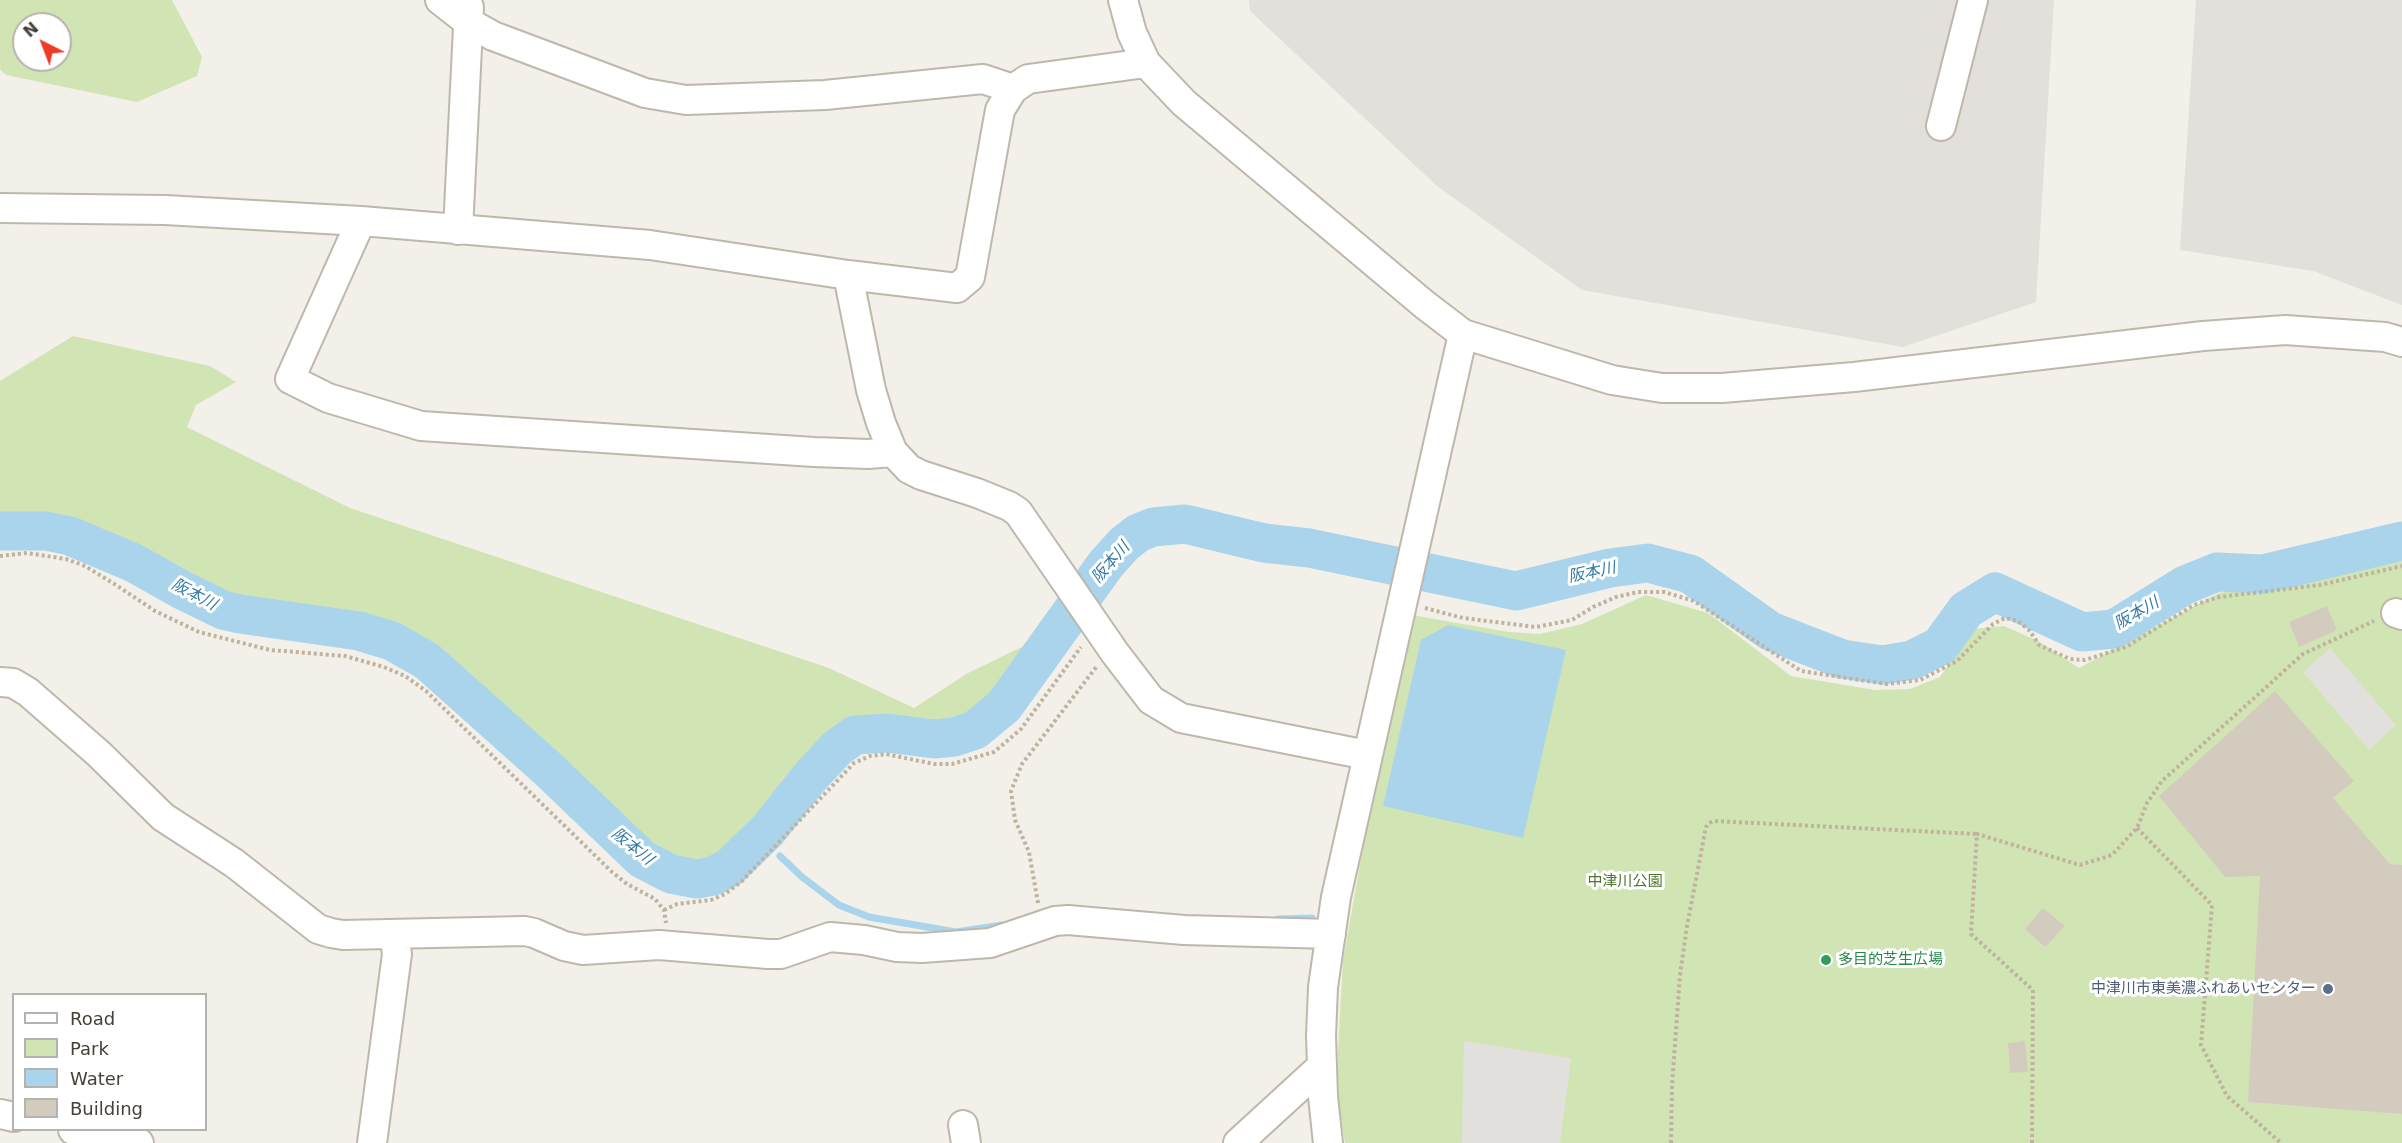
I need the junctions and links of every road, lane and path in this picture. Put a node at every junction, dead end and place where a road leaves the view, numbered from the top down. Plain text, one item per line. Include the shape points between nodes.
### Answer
1 (440, 0) edge
2 (1124, 0) edge
3 (1974, 0) edge
4 (468, 11) edge
5 (1146, 63) junction
6 (1013, 89) junction
7 (1941, 126) dead end
8 (0, 208) edge
9 (361, 221) junction
10 (458, 230) junction
11 (848, 274) junction
12 (1463, 334) junction
13 (2402, 342) edge
14 (893, 452) junction
15 (0, 556) edge
16 (2402, 566) edge
17 (1403, 597) junction
18 (2399, 614) edge
19 (1096, 625) junction
20 (1114, 653) junction
21 (0, 682) edge
22 (1367, 755) junction
23 (2137, 828) junction
24 (1977, 834) junction
25 (1038, 907) dead end
26 (664, 910) junction
27 (394, 934) junction
28 (1331, 934) junction
29 (666, 945) junction
30 (1321, 1067) junction
31 (78, 1131) edge
32 (139, 1143) edge
33 (372, 1143) edge
34 (1238, 1143) edge
35 (1329, 1143) edge
36 (1671, 1143) edge
37 (2032, 1143) edge
38 (2280, 1143) edge

1 - 4 street
2 - 5 street via 1132,33
3 - 7 street
4 - 6 street via 493,36 645,93 686,100 825,95 983,79
4 - 10 street
5 - 6 street via 1028,79
5 - 12 street via 1184,103
6 - 11 street via 1000,110 969,277 957,288 945,288
8 - 9 street via 165,210
9 - 10 street
9 - 14 street via 290,379 328,398 421,426 814,452
10 - 11 street via 650,245
11 - 14 street via 871,390
12 - 13 street via 1612,380 1662,388 1722,388 1854,377 2285,330 2385,337
12 - 17 street
14 - 19 street via 921,475 977,493 1018,512
15 - 26 path via 27,553 66,558 155,611 199,632 270,650 345,656 405,676 426,691 612,872 655,899
16 - 17 path via 2320,585 2219,597 2194,605 2126,647 2085,660 2070,659 2039,645 2018,621 2005,618 1993,624 1957,661 1920,680 1887,684 1801,671 1694,601 1664,592 1616,597 1572,620 1536,627 1463,618
17 - 22 street
18 - 23 path via 2355,628 2303,654 2162,781 2147,802
19 - 20 street
19 - 26 path via 1021,729 994,752 952,764 886,754 854,763 742,881 711,900 677,904
20 - 22 street via 1151,700 1181,718
20 - 25 path via 1101,662 1015,777 1011,791 1014,820 1029,852
21 - 27 street via 13,683 28,692 163,817 234,863 318,929 343,935
22 - 28 street
23 - 24 path via 2112,855 2080,865
23 - 38 path via 2212,905 2201,1045 2228,1096
24 - 36 path via 1709,823 1680,975
24 - 37 path via 1971,934 2033,990
26 - 29 path
27 - 29 street via 525,932 583,950
27 - 33 street via 397,954
28 - 29 street via 1184,930 1068,920 990,943 952,947 897,947 830,937 781,954
28 - 30 street via 1323,987
30 - 34 street
30 - 35 street
31 - 32 street

